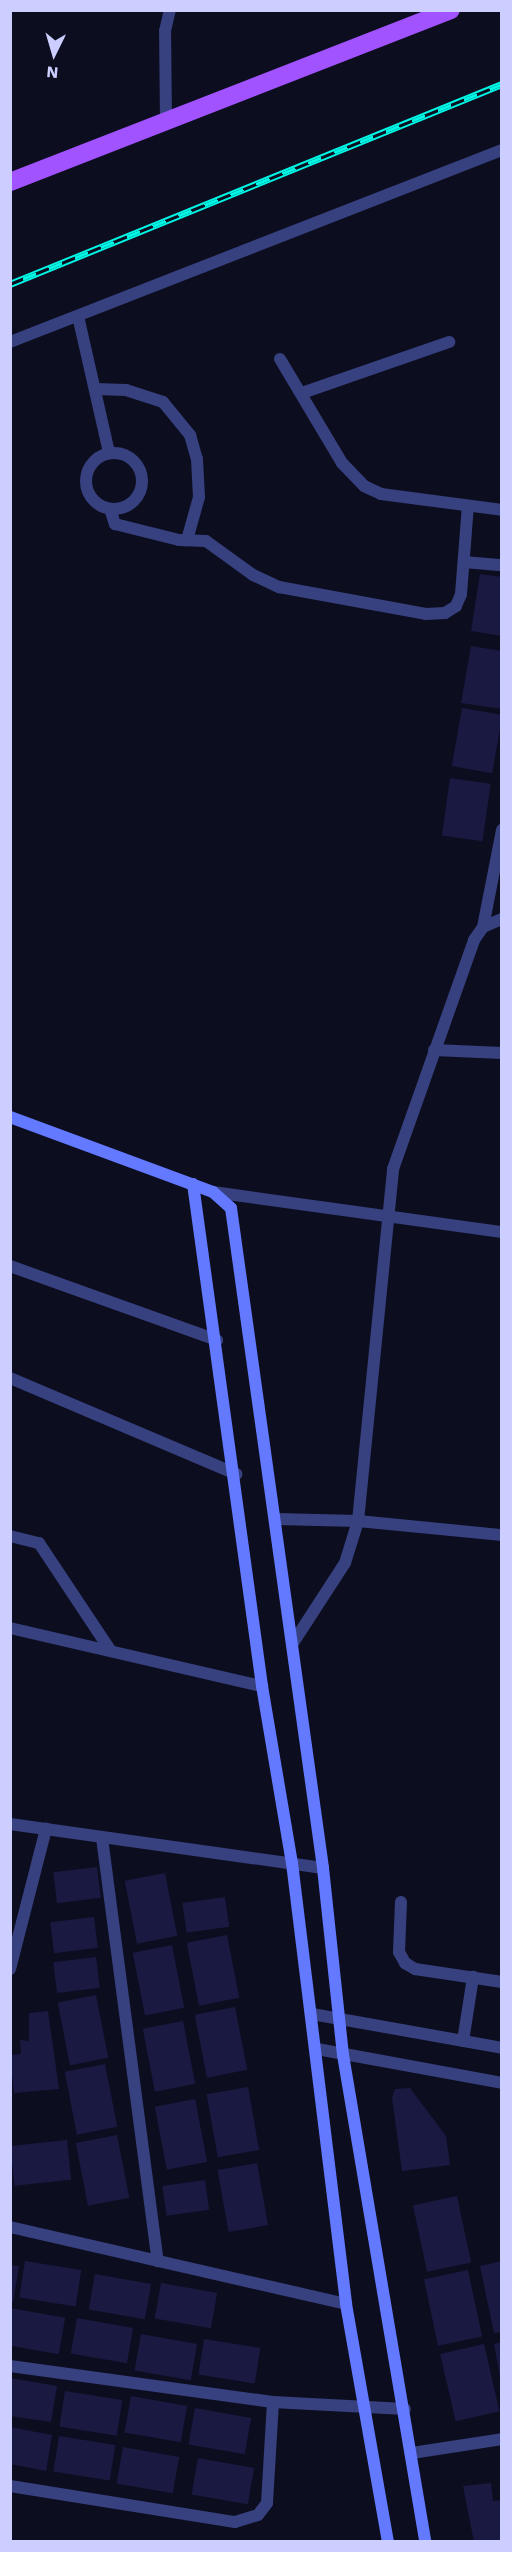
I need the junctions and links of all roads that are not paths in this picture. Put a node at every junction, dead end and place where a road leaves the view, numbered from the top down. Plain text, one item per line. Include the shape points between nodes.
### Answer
1 (170, 10) edge
2 (451, 10) edge
3 (166, 121) junction
4 (501, 150) edge
5 (10, 182) edge
6 (78, 316) junction
7 (10, 342) edge
8 (449, 342) dead end
9 (280, 359) dead end
10 (94, 389) junction
11 (302, 393) junction
12 (110, 453) junction
13 (468, 506) junction
14 (110, 509) junction
15 (501, 510) edge
16 (187, 540) junction
17 (464, 562) junction
18 (501, 565) edge
19 (501, 830) edge
20 (501, 919) edge
21 (483, 927) junction
22 (434, 1050) junction
23 (501, 1053) edge
24 (10, 1116) edge
25 (193, 1184) junction
26 (213, 1192) junction
27 (387, 1217) junction
28 (501, 1232) edge
29 (10, 1266) edge
30 (217, 1340) junction
31 (10, 1378) edge
32 (236, 1474) junction
33 (276, 1519) junction
34 (358, 1521) junction
35 (501, 1535) edge
36 (10, 1536) edge
37 (10, 1628) edge
38 (293, 1643) junction
39 (110, 1650) junction
40 (262, 1686) junction
41 (10, 1824) edge
42 (46, 1829) junction
43 (102, 1838) junction
44 (292, 1863) junction
45 (323, 1868) junction
46 (401, 1902) dead end
47 (10, 1969) edge
48 (473, 1977) junction
49 (501, 1982) edge
50 (312, 2014) junction
51 (341, 2018) junction
52 (463, 2041) junction
53 (501, 2048) edge
54 (317, 2049) junction
55 (343, 2055) junction
56 (501, 2083) edge
57 (10, 2227) edge
58 (158, 2261) junction
59 (346, 2304) junction
60 (10, 2366) edge
61 (273, 2402) junction
62 (365, 2405) junction
63 (405, 2409) junction
64 (501, 2439) edge
65 (412, 2453) junction
66 (10, 2486) edge
67 (388, 2541) edge
68 (426, 2541) edge

1 - 3 street via 165,31
2 - 3 main road
3 - 5 main road
4 - 6 street
6 - 7 street
6 - 10 street
8 - 11 street
9 - 11 street
10 - 12 street
10 - 16 street via 126,390 163,402 190,435 197,459 199,497
11 - 13 street via 342,463 364,486 381,494
12 - 14 street via 90,464 85,482 91,499
12 - 14 street via 133,459 142,476 139,495 133,502
13 - 15 street
13 - 17 street
14 - 16 street via 115,524
16 - 17 street via 206,541 253,575 279,587 426,614 445,613 456,606
17 - 18 street
19 - 21 street
20 - 21 street
21 - 22 street via 474,940
22 - 23 street
22 - 27 street via 393,1169
24 - 25 street
25 - 26 street
25 - 30 street
26 - 27 street
26 - 33 street via 231,1208 238,1236
27 - 28 street
27 - 34 street
29 - 30 street
30 - 32 street
31 - 32 street
32 - 40 street
33 - 34 street
33 - 38 street
34 - 35 street
34 - 38 street via 345,1563
36 - 39 street via 39,1543
37 - 39 street
38 - 45 street
39 - 40 street
40 - 44 street
41 - 42 street
42 - 43 street
42 - 47 street
43 - 44 street
43 - 58 street
44 - 45 street
44 - 50 street
45 - 51 street
46 - 48 street via 399,1952 405,1963 415,1969
48 - 49 street
48 - 52 street
50 - 51 street
50 - 54 street
51 - 52 street
51 - 55 street
52 - 53 street
54 - 55 street
54 - 59 street
55 - 56 street
55 - 63 street
57 - 58 street
58 - 59 street
59 - 62 street
60 - 61 street
61 - 62 street
61 - 66 street via 267,2503 258,2515 235,2522
62 - 63 street
62 - 67 street
63 - 65 street
64 - 65 street
65 - 68 street

